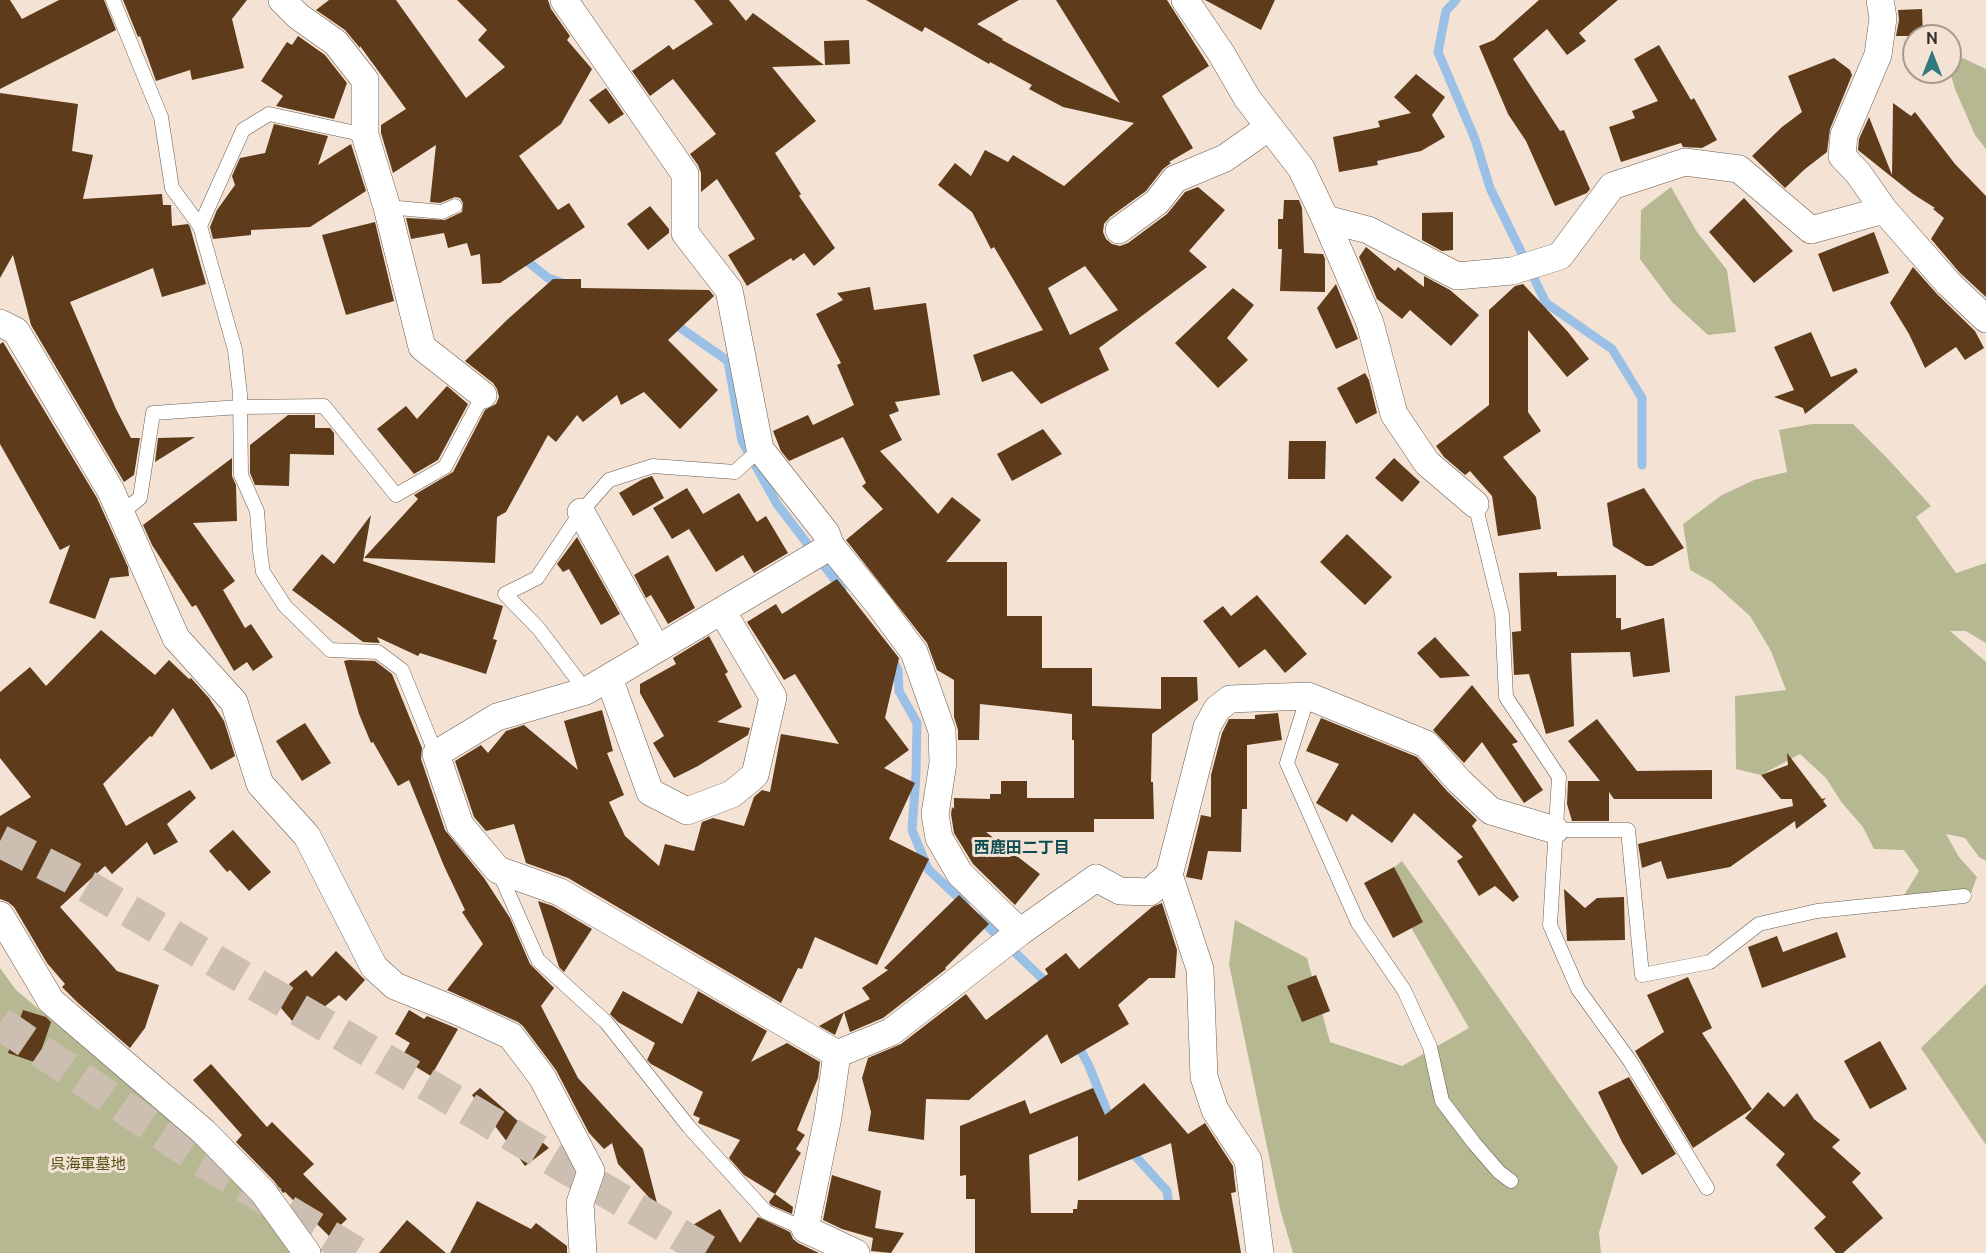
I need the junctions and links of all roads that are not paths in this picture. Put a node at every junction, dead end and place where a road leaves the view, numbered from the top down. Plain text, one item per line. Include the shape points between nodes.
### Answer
1 (113, 0) edge
2 (282, 0) edge
3 (564, 0) edge
4 (1185, 0) edge
5 (1880, 0) edge
6 (1269, 127) junction
7 (364, 135) junction
8 (455, 206) dead end
9 (387, 207) junction
10 (1884, 210) junction
11 (1326, 219) junction
12 (200, 226) junction
13 (1119, 230) dead end
14 (1986, 319) edge
15 (0, 322) edge
16 (483, 395) joint
17 (240, 407) junction
18 (760, 449) junction
19 (1475, 504) joint
20 (581, 512) junction
21 (121, 513) junction
22 (831, 546) junction
23 (722, 611) junction
24 (657, 650) junction
25 (597, 685) junction
26 (1308, 696) junction
27 (436, 754) junction
28 (1555, 830) junction
29 (498, 870) junction
30 (1169, 875) junction
31 (1964, 896) dead end
32 (0, 915) edge
33 (1020, 932) junction
34 (837, 1054) junction
35 (1511, 1181) dead end
36 (1707, 1188) dead end
37 (805, 1229) junction
38 (307, 1253) edge
39 (583, 1253) edge
40 (856, 1253) edge
41 (1260, 1253) edge

1 - 12 lane via 161,117 172,188
2 - 7 street via 336,43 364,80
3 - 18 street via 685,174 685,233 729,290
4 - 6 street
5 - 10 street via 1883,18 1878,55 1844,135 1842,156
6 - 11 street via 1301,168
6 - 13 street via 1225,158 1175,179 1157,202
7 - 9 street
7 - 12 lane via 269,114 243,130
8 - 9 lane via 442,212
9 - 16 street via 422,347
10 - 11 street via 1811,230 1739,169 1685,162 1612,186 1560,256 1512,271 1457,276 1368,230
10 - 14 street via 1948,283
11 - 19 street via 1371,323 1394,414 1427,463
12 - 17 lane via 235,350
15 - 21 street via 16,331
16 - 17 lane via 445,467 396,495 324,406
17 - 21 lane via 153,413 140,498
17 - 27 lane via 241,475 257,511 263,572 285,606 330,650 378,652 402,670
18 - 20 lane via 735,472 653,466 609,480
18 - 22 street via 826,533
19 - 28 lane via 1502,614 1506,697 1559,777
20 - 24 street
20 - 25 lane via 537,578 505,594
21 - 39 street via 176,638 234,702 260,784 307,836 374,967 395,986 512,1036 542,1077 591,1171 580,1203
22 - 23 street
22 - 33 street via 914,652 942,730 943,763 935,814 939,838 960,874
23 - 24 street
23 - 25 street via 773,697 755,775 732,794 687,811 650,792
24 - 25 street
25 - 27 street via 497,717
26 - 28 street via 1426,744 1491,811
26 - 30 street via 1230,699 1217,709 1207,727
26 - 35 lane via 1287,763 1358,923 1404,990 1430,1047 1442,1101 1480,1150
27 - 29 street via 460,825
28 - 31 lane via 1628,830 1642,975 1710,962 1759,924 1817,911
28 - 36 lane via 1550,925 1578,989 1630,1061
29 - 34 street via 560,892
29 - 37 lane via 538,960 606,1022 689,1127 766,1212
30 - 33 street via 1150,892 1120,891 1096,878
30 - 41 street via 1200,969 1204,1077 1215,1110 1248,1160
32 - 38 street via 51,1001 204,1132 262,1192
33 - 34 street via 891,1032
34 - 37 street
37 - 40 street

